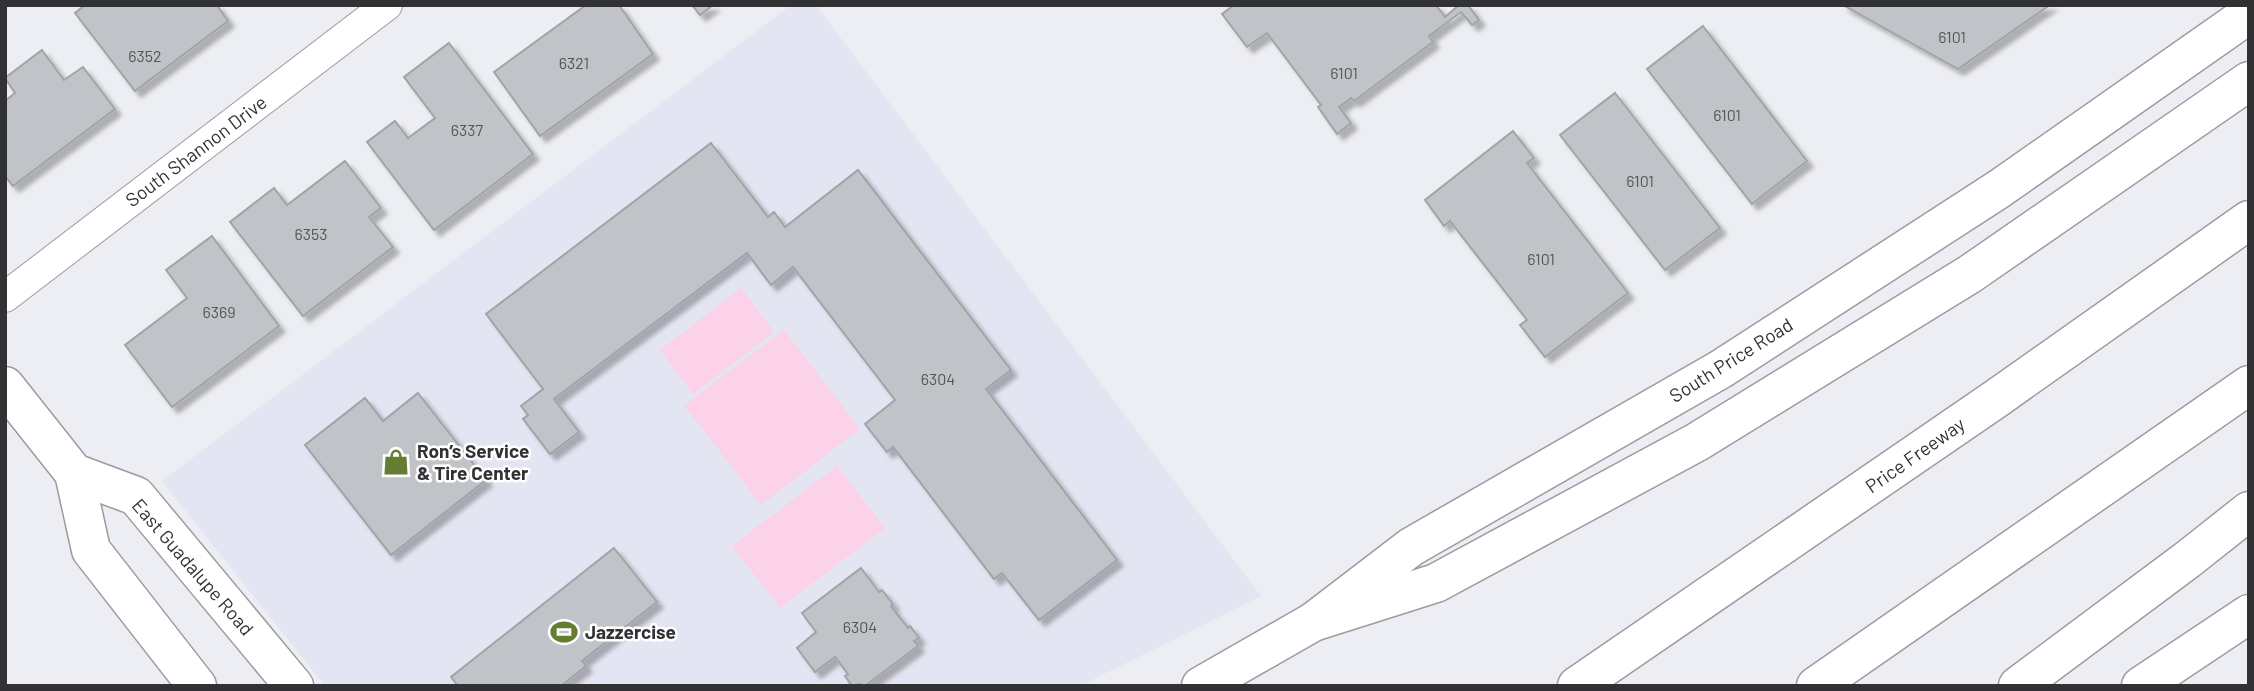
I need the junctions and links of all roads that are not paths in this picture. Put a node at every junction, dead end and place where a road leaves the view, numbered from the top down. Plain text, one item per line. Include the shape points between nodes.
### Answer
1 (387, 5) edge
2 (2249, 14) edge
3 (2249, 81) edge
4 (2249, 220) edge
5 (5, 297) edge
6 (2249, 385) edge
7 (5, 386) edge
8 (74, 474) junction
9 (2249, 511) edge
10 (2249, 614) edge
11 (1313, 622) junction
12 (197, 686) edge
13 (294, 686) edge
14 (1201, 686) edge
15 (1577, 686) edge
16 (1816, 686) edge
17 (2018, 686) edge
18 (2141, 686) edge

1 - 5 street, South Shannon Drive
2 - 11 main road, South Price Road via 1999,189 1836,295 1721,369 1411,547
3 - 11 main road via 1970,274 1697,442 1436,583
4 - 15 main road, Price Freeway
6 - 16 main road
7 - 8 main road
8 - 12 main road via 91,550
8 - 13 main road, East Guadalupe Road via 136,496
9 - 17 main road
10 - 18 main road
11 - 14 main road, South Price Road

